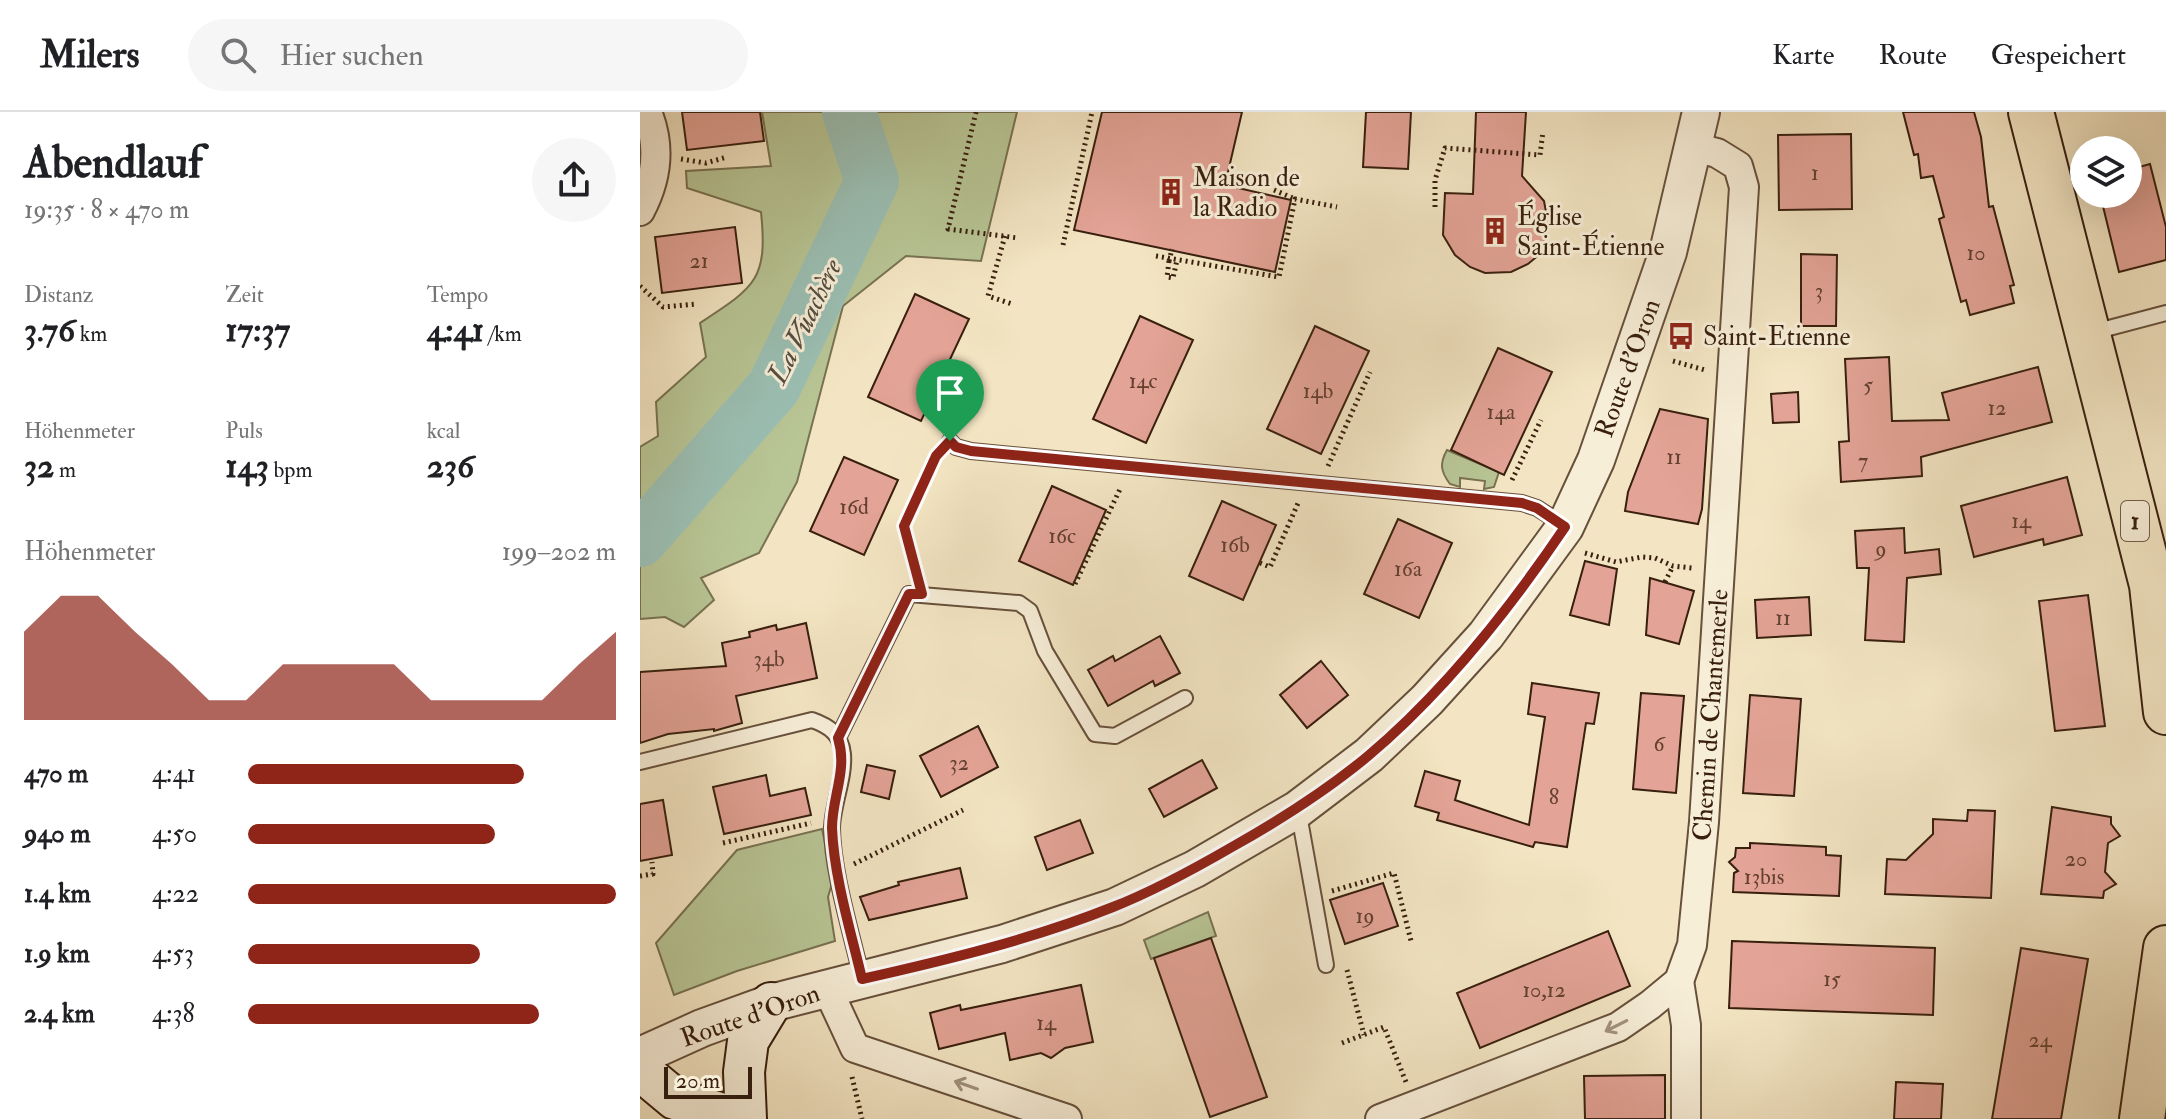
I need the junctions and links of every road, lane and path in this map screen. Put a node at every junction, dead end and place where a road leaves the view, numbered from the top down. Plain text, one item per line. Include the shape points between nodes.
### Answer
1 (647, 112) edge
2 (976, 112) edge
3 (1092, 112) edge
4 (1701, 112) edge
5 (2031, 112) edge
6 (1543, 131) dead end
7 (1693, 147) junction
8 (675, 155) dead end
9 (727, 157) dead end
10 (1274, 190) dead end
11 (1295, 199) junction
12 (1337, 207) dead end
13 (1435, 207) dead end
14 (640, 211) edge
15 (1005, 236) junction
16 (1018, 238) dead end
17 (1063, 245) dead end
18 (1172, 249) dead end
19 (1156, 256) dead end
20 (1177, 260) junction
21 (640, 286) edge
22 (697, 304) dead end
23 (1012, 304) dead end
24 (2166, 313) edge
25 (2086, 334) junction
26 (1673, 361) dead end
27 (1370, 372) dead end
28 (1710, 372) dead end
29 (1541, 420) dead end
30 (950, 441) joint
31 (1122, 466) junction
32 (1313, 484) junction
33 (1509, 486) dead end
34 (1565, 527) junction
35 (1592, 555) dead end
36 (1260, 563) dead end
37 (1673, 566) junction
38 (1696, 568) dead end
39 (1665, 582) dead end
40 (2159, 583) edge
41 (1075, 584) dead end
42 (922, 594) junction
43 (1185, 698) dead end
44 (2166, 712) edge
45 (838, 738) junction
46 (640, 762) edge
47 (1298, 809) junction
48 (963, 810) dead end
49 (834, 818) junction
50 (723, 843) dead end
51 (652, 862) dead end
52 (839, 872) junction
53 (640, 876) edge
54 (1314, 896) junction
55 (1411, 941) dead end
56 (2166, 948) edge
57 (1344, 960) dead end
58 (1326, 965) dead end
59 (862, 979) junction
60 (1679, 981) junction
61 (827, 988) junction
62 (771, 1003) junction
63 (1364, 1035) junction
64 (1342, 1043) dead end
65 (855, 1048) junction
66 (640, 1056) edge
67 (640, 1070) edge
68 (1407, 1085) dead end
69 (657, 1107) edge
70 (739, 1119) edge
71 (746, 1119) edge
72 (862, 1119) edge
73 (1067, 1119) edge
74 (1380, 1119) edge
75 (1686, 1119) edge
76 (2142, 1119) edge

1 - 14 street via 656,163
2 - 15 path via 948,229
3 - 17 path
4 - 7 street, Route d'Oron
5 - 25 main road, 1
6 - 13 path via 1540,155 1445,148 1435,180
7 - 34 street, Route d'Oron via 1659,278 1596,460
7 - 60 street, Chemin de Chantemerle via 1738,166 1744,187 1699,878 1692,945
8 - 9 path via 706,163
10 - 11 path
11 - 12 path
11 - 20 path via 1279,277
15 - 16 path
15 - 23 path via 988,296
18 - 20 path, bridge via 1167,277 1173,278
19 - 20 path
21 - 22 path via 663,307
24 - 25 lane
25 - 40 main road, 1
26 - 28 path
27 - 32 path
29 - 33 path
30 - 31 lane via 971,451
30 - 42 path via 936,456 904,526
31 - 32 lane
31 - 41 path via 1121,488
32 - 34 lane via 1522,503
32 - 36 path via 1270,567
34 - 47 street, Route d'Oron via 1486,635 1427,700 1369,755
35 - 37 path via 1616,565 1642,557
37 - 38 path
37 - 39 path
40 - 44 main road, 1
42 - 43 lane via 1019,603 1030,611 1045,651 1095,734 1115,736
42 - 45 lane via 909,594
45 - 46 lane via 829,725 812,720
45 - 49 lane via 843,755
47 - 54 lane
47 - 59 street, Route d'Oron via 1195,869 1115,907 1002,944
48 - 52 path
49 - 50 path
49 - 52 lane
51 - 53 path via 653,874
52 - 59 lane
54 - 55 path via 1394,873
54 - 58 lane
56 - 76 main road
57 - 63 path
59 - 61 street, Route d'Oron
60 -> 74 street via 1618,1027
60 - 75 street via 1686,1025
61 - 62 street, Route d'Oron
61 - 65 street
62 - 66 street, Route d'Oron
62 - 71 main road via 748,1041
63 - 64 path
63 - 68 path via 1384,1027
65 - 72 path via 846,1055
73 -> 65 street
67 - 69 main road
69 - 70 main road

